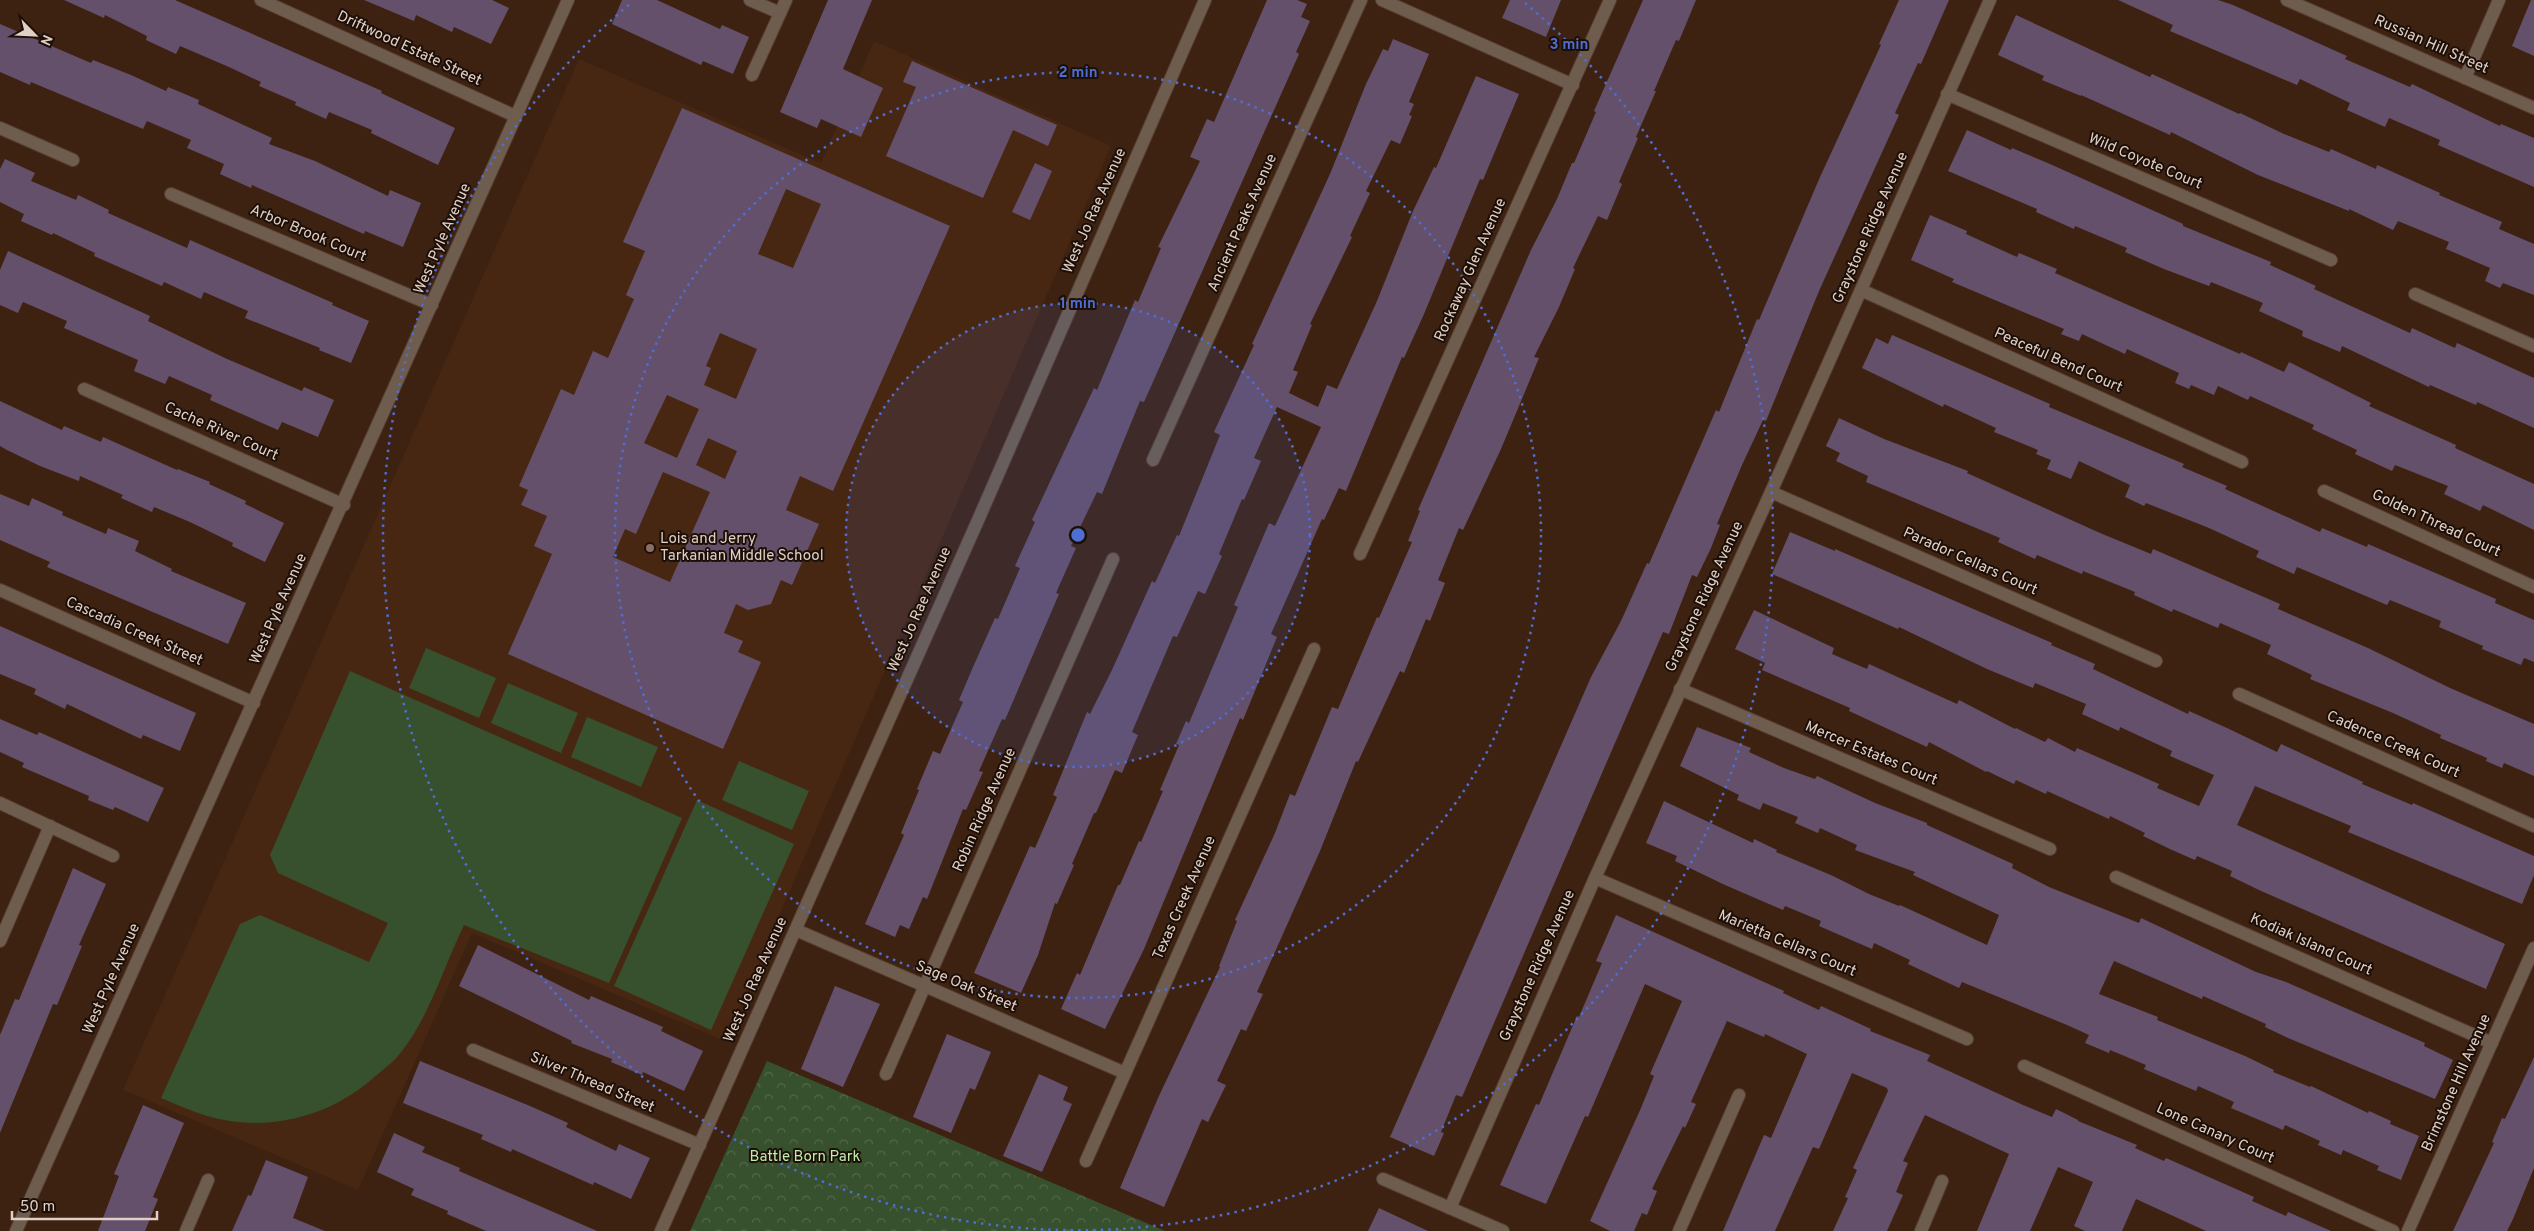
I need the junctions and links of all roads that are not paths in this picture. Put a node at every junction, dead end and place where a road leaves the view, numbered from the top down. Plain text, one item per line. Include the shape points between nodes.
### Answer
1 (262, 0) edge
2 (568, 0) edge
3 (750, 0) edge
4 (786, 0) edge
5 (1205, 0) edge
6 (1361, 0) edge
7 (1382, 0) edge
8 (1610, 0) edge
9 (1990, 0) edge
10 (2287, 0) edge
11 (2499, 0) edge
12 (780, 13) junction
13 (752, 75) dead end
14 (2465, 78) junction
15 (1573, 85) junction
16 (1947, 94) junction
17 (2534, 108) edge
18 (515, 116) junction
19 (0, 128) edge
20 (72, 160) dead end
21 (171, 194) dead end
22 (2330, 260) dead end
23 (1861, 290) junction
24 (2415, 294) dead end
25 (432, 305) junction
26 (2534, 346) edge
27 (84, 389) dead end
28 (1154, 460) dead end
29 (2242, 462) dead end
30 (2324, 491) dead end
31 (1771, 492) junction
32 (344, 505) junction
33 (1360, 554) dead end
34 (1113, 559) dead end
35 (2534, 587) edge
36 (0, 590) edge
37 (1314, 648) dead end
38 (2156, 661) dead end
39 (1680, 689) junction
40 (2238, 694) dead end
41 (254, 703) junction
42 (0, 803) edge
43 (50, 826) junction
44 (2534, 826) edge
45 (2050, 849) dead end
46 (113, 856) dead end
47 (2116, 877) dead end
48 (1594, 878) junction
49 (796, 930) junction
50 (0, 941) edge
51 (2534, 948) edge
52 (924, 987) junction
53 (1966, 1039) dead end
54 (2492, 1043) junction
55 (473, 1050) dead end
56 (2024, 1066) dead end
57 (1125, 1073) junction
58 (886, 1074) dead end
59 (1739, 1095) dead end
60 (700, 1145) junction
61 (1086, 1161) dead end
62 (1383, 1179) dead end
63 (208, 1180) dead end
64 (1942, 1181) dead end
65 (1450, 1208) junction
66 (16, 1231) edge
67 (186, 1231) edge
68 (661, 1231) edge
69 (1503, 1231) edge
70 (1679, 1231) edge
71 (1921, 1231) edge
72 (2393, 1231) edge
73 (2408, 1231) edge

1 - 18 street, Driftwood Estate Street
2 - 18 street, West Pyle Avenue
3 - 12 street
4 - 12 street
5 - 49 street, West Jo Rae Avenue
6 - 28 street, Ancient Peaks Avenue
7 - 15 street
8 - 15 street, Rockaway Glen Avenue
9 - 16 street, Graystone Ridge Avenue
10 - 14 street, Russian Hill Street
11 - 14 street
12 - 13 street
14 - 17 street, Russian Hill Street
15 - 33 street, Rockaway Glen Avenue
16 - 22 street, Wild Coyote Court
16 - 23 street, Graystone Ridge Avenue
18 - 25 street, West Pyle Avenue
19 - 20 street
21 - 25 street, Arbor Brook Court
23 - 29 street, Peaceful Bend Court
23 - 31 street, Graystone Ridge Avenue
24 - 26 street
25 - 32 street, West Pyle Avenue
27 - 32 street, Cache River Court
30 - 35 street, Golden Thread Court
31 - 38 street, Parador Cellars Court
31 - 39 street, Graystone Ridge Avenue
32 - 41 street, West Pyle Avenue
34 - 52 street, Robin Ridge Avenue
36 - 41 street, Cascadia Creek Street
37 - 57 street, Texas Creek Avenue
39 - 45 street, Mercer Estates Court
39 - 48 street, Graystone Ridge Avenue
40 - 44 street, Cadence Creek Court
41 - 66 street, West Pyle Avenue
42 - 43 street
43 - 46 street
43 - 50 street
47 - 54 street, Kodiak Island Court
48 - 53 street, Marietta Cellars Court
48 - 65 street, Graystone Ridge Avenue
49 - 52 street, Sage Oak Street
49 - 60 street, West Jo Rae Avenue
51 - 54 street, Brimstone Hill Avenue
52 - 57 street, Sage Oak Street
52 - 58 street, Robin Ridge Avenue
54 - 73 street, Brimstone Hill Avenue
55 - 60 street, Silver Thread Street
56 - 72 street, Lone Canary Court
57 - 61 street, Texas Creek Avenue
59 - 70 street
60 - 68 street, West Jo Rae Avenue
62 - 65 street
63 - 67 street
64 - 71 street
65 - 69 street

